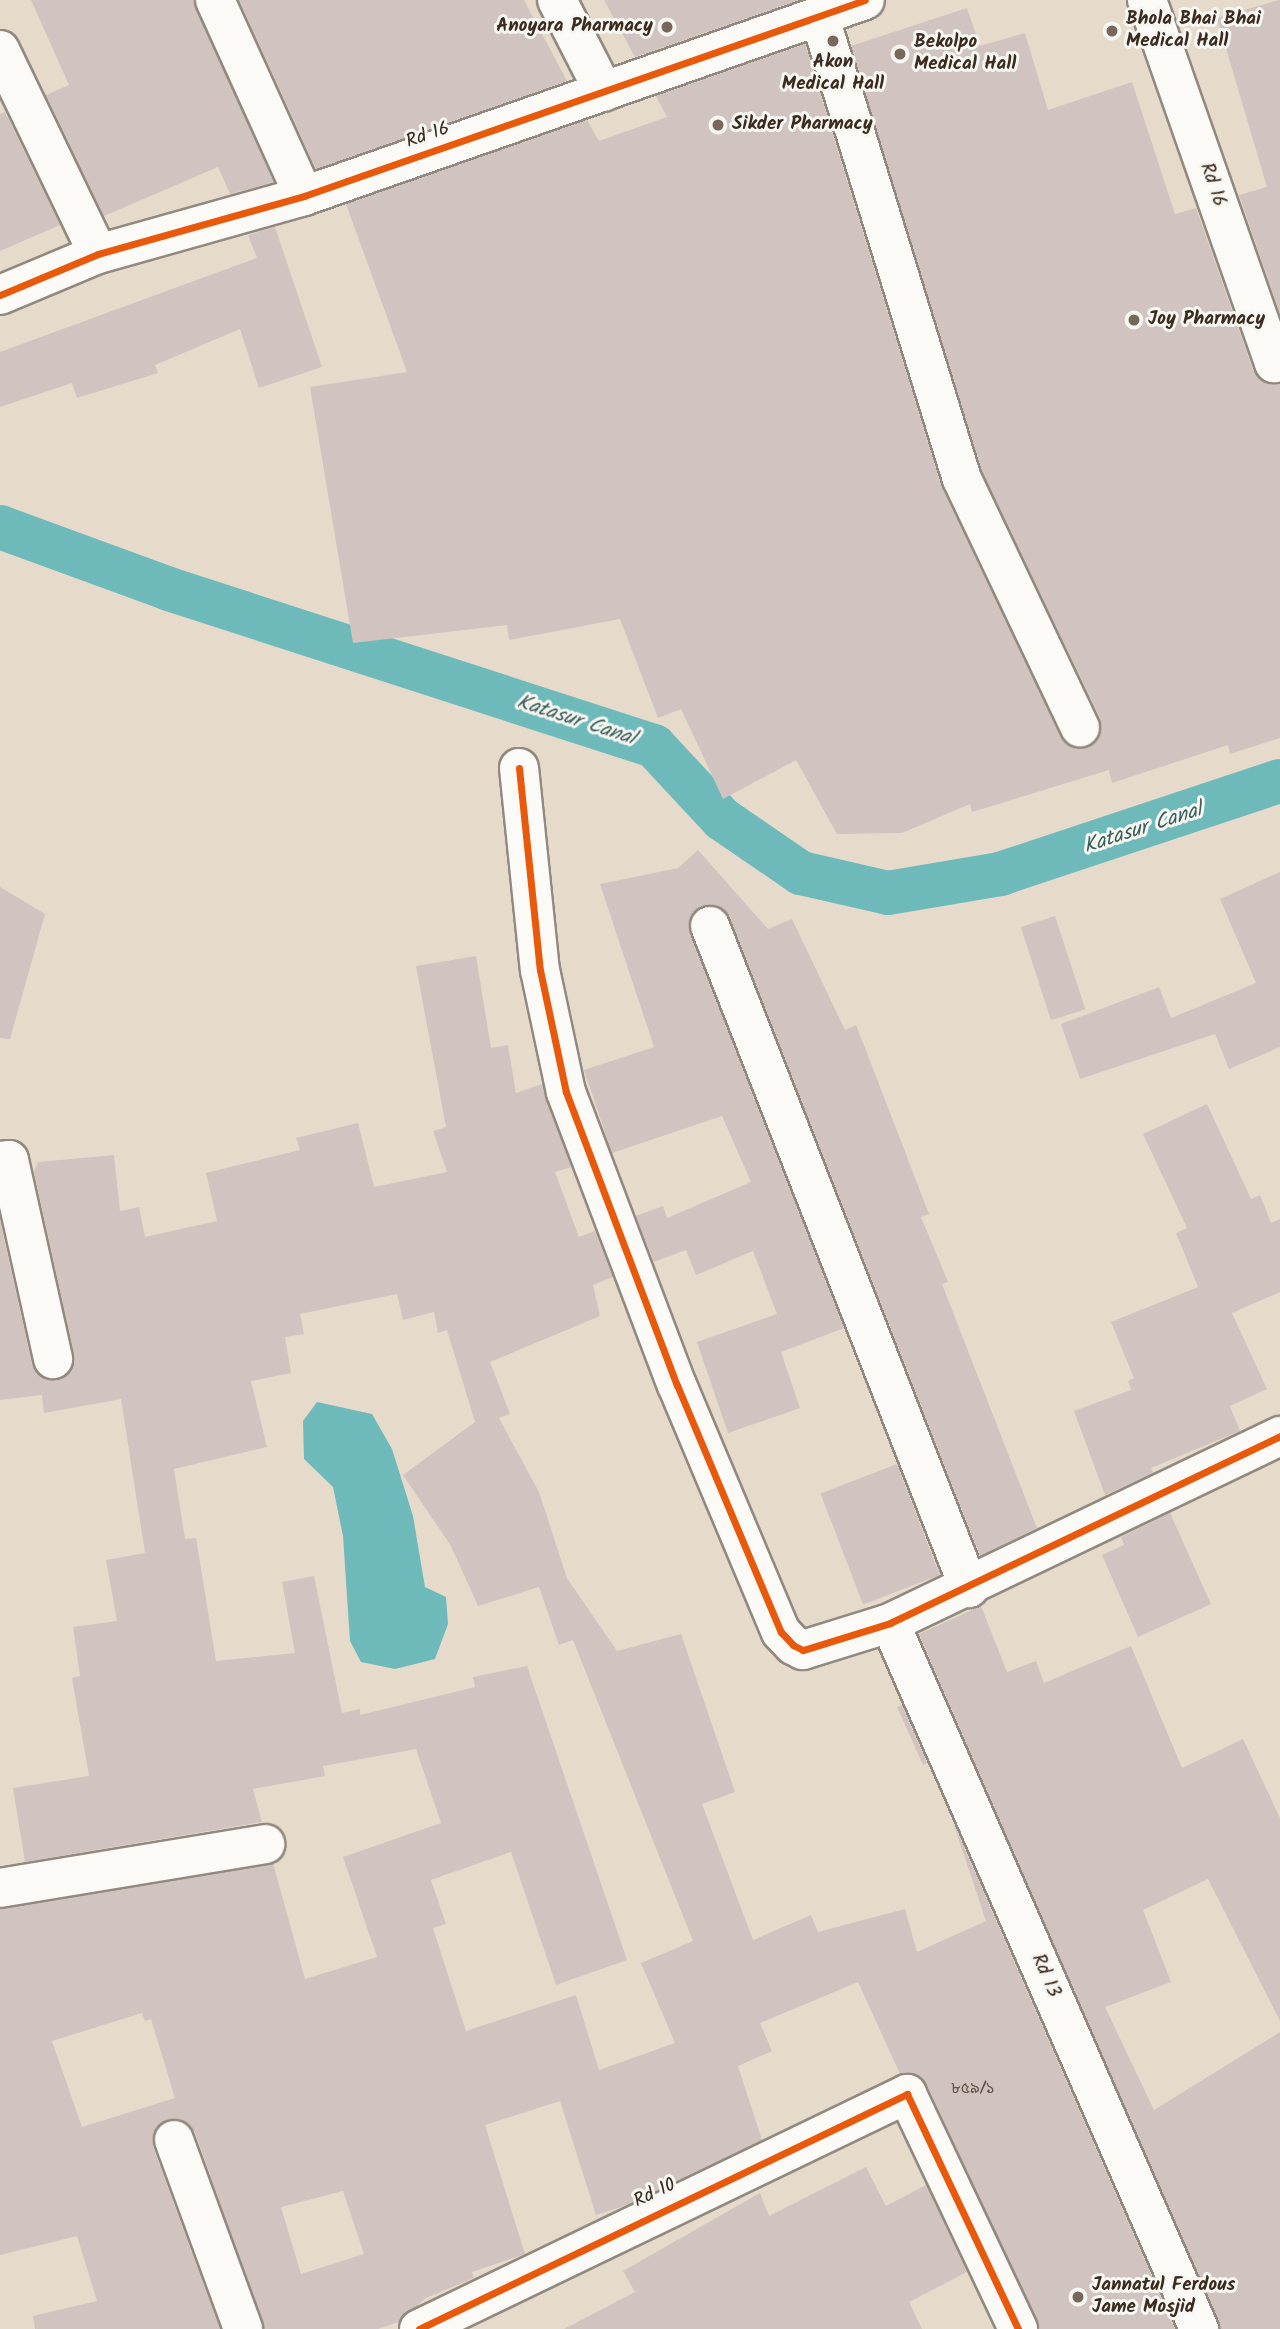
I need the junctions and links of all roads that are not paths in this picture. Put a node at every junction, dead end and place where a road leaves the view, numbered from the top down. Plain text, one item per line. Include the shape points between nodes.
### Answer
1 (215, 0) edge
2 (557, 0) edge
3 (865, 0) edge
4 (1147, 0) edge
5 (821, 20) junction
6 (0, 50) edge
7 (604, 92) junction
8 (304, 196) junction
9 (98, 254) junction
10 (0, 295) edge
11 (1280, 361) edge
12 (1080, 727) dead end
13 (519, 768) dead end
14 (710, 926) dead end
15 (0, 1161) edge
16 (52, 1359) dead end
17 (1280, 1436) edge
18 (969, 1588) junction
19 (890, 1623) junction
20 (265, 1844) dead end
21 (0, 1888) edge
22 (174, 2140) dead end
23 (243, 2329) edge
24 (419, 2329) edge
25 (1018, 2329) edge
26 (1199, 2329) edge

1 - 8 street
2 - 7 street
3 - 5 street, Rd 16
4 - 11 street, Rd 16 via 1274,363
5 - 7 street, Rd 16
5 - 12 street via 962,479
6 - 9 street
7 - 8 street, Rd 16
8 - 9 street, Rd 16
9 - 10 street, Rd 16
13 - 19 street via 540,970 566,1092 780,1632 803,1650
14 - 18 street
15 - 16 street via 9,1160
17 - 18 street
18 - 19 street
19 - 26 street, Rd 13
20 - 21 street
22 - 23 street
24 - 25 street, Rd 10 via 907,2094

